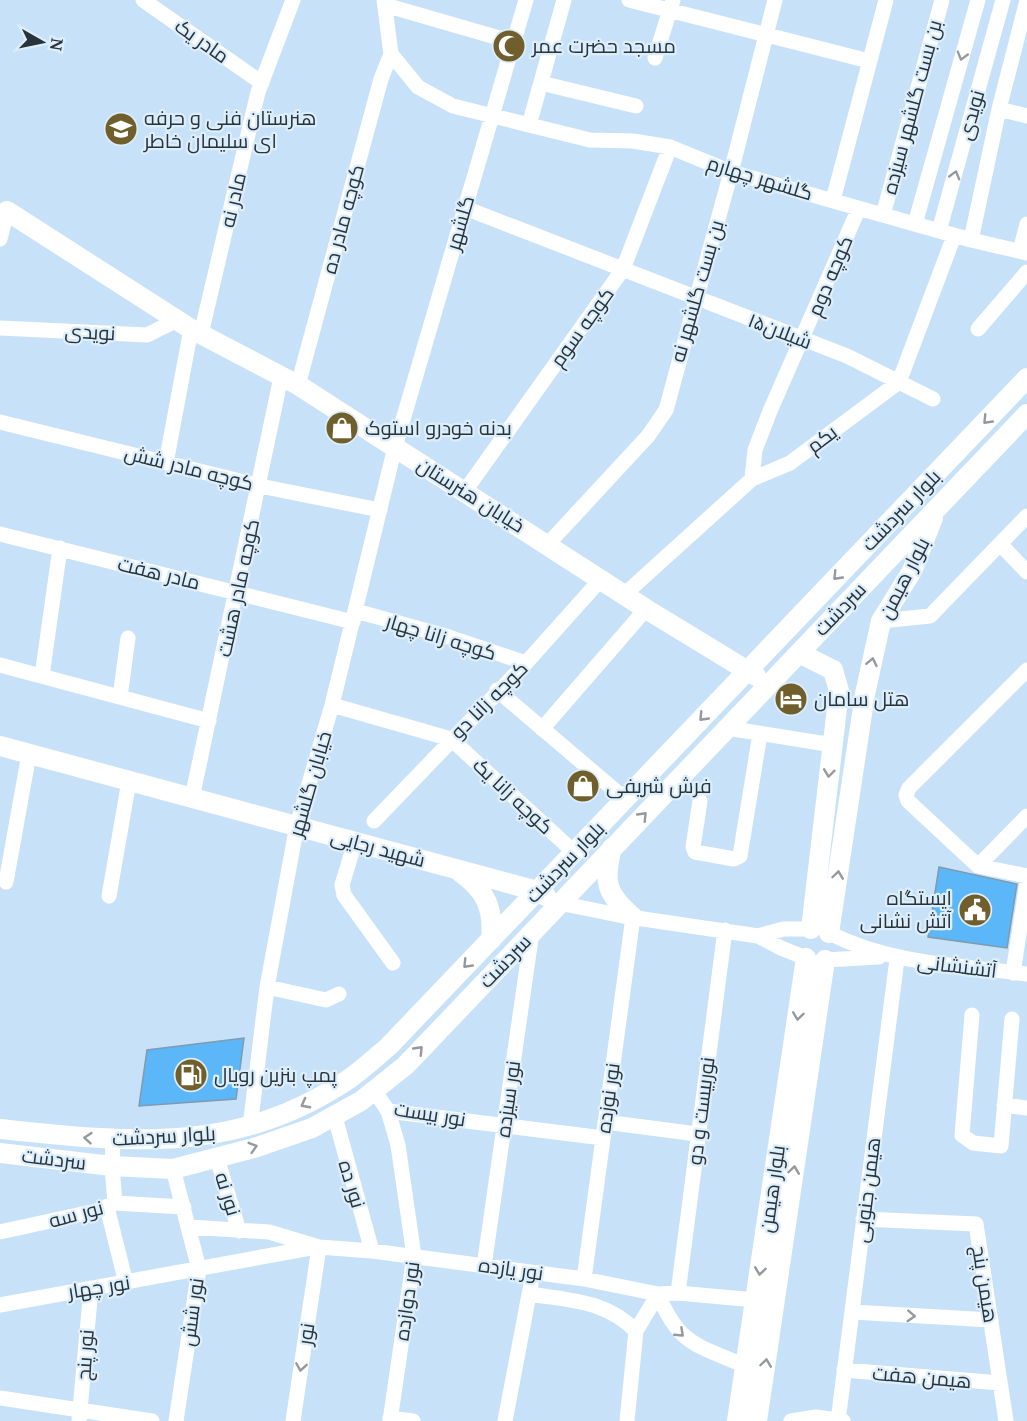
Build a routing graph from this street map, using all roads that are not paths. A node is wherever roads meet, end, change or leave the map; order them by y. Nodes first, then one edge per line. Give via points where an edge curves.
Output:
1 (143, 0) edge
2 (292, 0) edge
3 (526, 0) edge
4 (564, 0) edge
5 (629, 0) edge
6 (775, 0) edge
7 (886, 0) edge
8 (942, 0) edge
9 (978, 0) edge
10 (1003, 0) edge
11 (1027, 0) edge
12 (385, 2) edge
13 (671, 5) edge
14 (765, 36) junction
15 (513, 42) junction
16 (391, 54) junction
17 (655, 58) dead end
18 (869, 61) junction
19 (262, 83) junction
20 (541, 83) junction
21 (636, 106) dead end
22 (999, 109) junction
23 (491, 116) junction
24 (1027, 116) edge
25 (529, 125) junction
26 (670, 147) junction
27 (731, 172) junction
28 (833, 200) junction
29 (859, 207) junction
30 (2, 208) edge
31 (465, 208) junction
32 (883, 215) junction
33 (915, 224) junction
34 (1027, 224) edge
35 (939, 231) junction
36 (954, 236) junction
37 (0, 239) edge
38 (971, 240) junction
39 (1024, 252) edge
40 (623, 269) junction
41 (1027, 272) edge
42 (694, 298) junction
43 (0, 327) edge
44 (190, 328) junction
45 (978, 329) dead end
46 (803, 339) junction
47 (1027, 378) edge
48 (290, 381) junction
49 (899, 382) junction
50 (933, 399) dead end
51 (1027, 414) edge
52 (0, 422) edge
53 (395, 447) junction
54 (166, 463) junction
55 (752, 478) junction
56 (260, 486) junction
57 (465, 491) junction
58 (937, 508) junction
59 (380, 510) junction
60 (1027, 516) edge
61 (0, 534) edge
62 (548, 544) junction
63 (1000, 544) junction
64 (60, 548) junction
65 (1027, 572) edge
66 (602, 578) junction
67 (237, 592) junction
68 (626, 593) junction
69 (646, 609) junction
70 (355, 616) junction
71 (881, 621) junction
72 (128, 638) dead end
73 (799, 653) junction
74 (526, 663) junction
75 (0, 665) edge
76 (748, 670) junction
77 (1027, 670) edge
78 (42, 676) junction
79 (769, 684) junction
80 (497, 690) junction
81 (120, 698) junction
82 (333, 705) junction
83 (208, 722) junction
84 (728, 728) junction
85 (542, 729) junction
86 (760, 734) junction
87 (451, 739) junction
88 (832, 745) junction
89 (0, 746) edge
90 (29, 754) junction
91 (129, 781) junction
92 (192, 798) junction
93 (625, 799) junction
94 (700, 801) dead end
95 (1027, 816) edge
96 (374, 821) dead end
97 (297, 825) junction
98 (355, 842) junction
99 (612, 848) junction
100 (575, 853) junction
101 (978, 866) junction
102 (455, 869) junction
103 (1027, 876) edge
104 (6, 882) dead end
105 (1027, 882) edge
106 (537, 891) junction
107 (109, 896) dead end
108 (559, 903) junction
109 (633, 917) junction
110 (725, 930) junction
111 (820, 931) junction
112 (532, 932) junction
113 (758, 936) junction
114 (490, 940) junction
115 (892, 958) junction
116 (816, 959) junction
117 (393, 963) dead end
118 (1020, 974) edge
119 (267, 987) junction
120 (339, 994) dead end
121 (972, 1015) dead end
122 (1012, 1019) dead end
123 (374, 1090) junction
124 (1004, 1105) junction
125 (1027, 1108) edge
126 (388, 1111) junction
127 (335, 1116) junction
128 (605, 1122) junction
129 (504, 1125) junction
130 (250, 1127) junction
131 (0, 1129) edge
132 (697, 1134) junction
133 (603, 1138) junction
134 (113, 1140) junction
135 (0, 1153) edge
136 (217, 1158) junction
137 (112, 1166) junction
138 (173, 1169) junction
139 (111, 1205) junction
140 (184, 1208) junction
141 (863, 1219) junction
142 (189, 1227) junction
143 (239, 1231) junction
144 (0, 1232) edge
145 (319, 1247) junction
146 (372, 1251) junction
147 (414, 1256) junction
148 (484, 1266) junction
149 (199, 1269) junction
150 (533, 1272) junction
151 (584, 1279) junction
152 (126, 1283) junction
153 (91, 1288) junction
154 (678, 1293) junction
155 (530, 1294) junction
156 (658, 1294) junction
157 (755, 1300) junction
158 (0, 1305) edge
159 (852, 1312) junction
160 (991, 1320) junction
161 (636, 1331) junction
162 (745, 1366) junction
163 (844, 1370) junction
164 (1000, 1383) junction
165 (0, 1398) edge
166 (80, 1415) edge
167 (390, 1419) edge
168 (152, 1421) edge
169 (176, 1421) edge
170 (293, 1421) edge
171 (413, 1421) edge
172 (506, 1421) edge
173 (627, 1421) edge
174 (737, 1421) edge
175 (757, 1421) edge
176 (791, 1421) edge
177 (838, 1421) edge
178 (843, 1421) edge
179 (1006, 1421) edge

1 - 19 street, مادر یک
2 - 19 street, مادر نه
3 - 15 street, گلشهر
4 - 20 street
5 - 13 street
6 - 14 street, بن بست گلشهر نه
7 - 18 street
8 - 32 street, بن بست گلشهر سیزده
9 -> 33 street, نویدی
35 -> 10 street, نویدی
11 - 22 street
12 - 15 street
12 - 16 street
13 - 14 street
13 - 17 street
14 - 18 street
14 - 27 street, بن بست گلشهر نه
15 - 23 street, گلشهر
16 - 23 street, گلشهر چهارم via 418,87 453,106
16 - 48 street, کوچه مادر ده
18 - 28 street
19 - 44 street, مادر نه
20 - 21 street
20 - 25 street
22 - 24 street
22 - 38 street
23 - 25 street, گلشهر چهارم
23 - 31 street, گلشهر
25 - 26 street, گلشهر چهارم via 590,140
26 - 27 street, گلشهر چهارم
26 - 40 street, کوچه سوم
27 - 28 street, گلشهر چهارم
27 - 42 street, بن بست گلشهر نه
28 - 29 street, گلشهر چهارم
29 - 32 street, گلشهر چهارم
29 - 46 street, کوچه دوم
30 - 37 street
30 - 44 main road, خیابان هنرستان
31 - 40 street, شیلان۱۵
31 - 53 street, گلشهر
32 - 33 street, گلشهر چهارم
33 - 35 street, گلشهر چهارم
34 - 39 street
35 - 36 street, گلشهر چهارم
36 - 38 street, گلشهر چهارم
36 - 49 street
38 - 39 street, گلشهر چهارم
40 - 42 street, شیلان۱۵
40 - 57 street, کوچه سوم
41 - 45 street
42 - 46 street, شیلان۱۵
42 - 62 street, بن بست گلشهر نه via 666,410 658,424
43 - 44 street, نویدی via 147,335
44 - 48 main road, خیابان هنرستان
44 - 54 street, مادر نه
46 - 49 street, شیلان۱۵
46 - 55 street, کوچه دوم via 755,450
47 -> 76 main road, بلوار سردشت
48 - 53 main road, خیابان هنرستان
48 - 56 street, کوچه مادر هشت
49 - 50 street, شیلان۱۵
49 - 55 street, یکم via 790,463
51 - 58 main road, سردشت
52 - 54 street, کوچه مادر شش
53 - 57 main road, خیابان هنرستان
53 - 59 street, خیابان گلشهر
54 - 56 street, کوچه مادر شش
55 - 68 street, یکم
56 - 59 street, کوچه مادر شش
56 - 67 street, کوچه مادر هشت
57 - 62 main road, خیابان هنرستان
58 - 71 main road, بلوار هیمن via 912,571
58 - 73 main road, سردشت
59 - 70 street, خیابان گلشهر
60 - 63 street
61 - 64 street, مادر هفت
62 - 66 main road, خیابان هنرستان
63 - 65 street
63 - 71 street via 930,616
64 - 67 street, مادر هفت
64 - 78 street
66 - 68 main road, خیابان هنرستان
66 - 74 street, کوچه زانا دو
67 - 70 street, مادر هفت
67 - 83 street, کوچه مادر هشت
68 - 69 main road, خیابان هنرستان
69 - 76 main road, خیابان هنرستان
69 - 85 street
70 - 74 street, کوچه زانا چهار via 449,637
70 - 82 street, خیابان گلشهر
111 -> 71 main road, بلوار هیمن
72 - 81 street
73 - 79 main road, سردشت
73 - 88 main road via 833,670 837,678
74 - 80 street, کوچه زانا دو
75 - 78 street
76 - 79 main road, خیابان هنرستان
76 -> 93 main road, بلوار سردشت
77 - 101 street via 906,795 942,836
78 - 81 street
79 - 84 main road, سردشت
80 - 85 street
80 - 87 street, کوچه زانا دو
81 - 83 street
82 - 87 street
82 - 97 street, خیابان گلشهر
83 - 92 street, کوچه مادر هشت
84 - 86 street
99 -> 84 main road, سردشت
85 - 93 street
86 - 88 street
86 - 94 street via 740,856 734,859 695,852
87 - 96 street, کوچه زانا دو
87 - 100 street, کوچه زانا یک
88 -> 111 main road
89 - 90 main road, شهید رجایی
90 - 91 main road, شهید رجایی
90 - 104 street
91 - 92 main road, شهید رجایی
91 - 107 street
92 - 97 main road, شهید رجایی
93 - 100 main road, بلوار سردشت
95 - 101 street
97 - 98 main road, شهید رجایی
97 - 119 street, خیابان گلشهر
98 - 102 main road, شهید رجایی
98 - 117 street via 342,885 344,895
99 - 108 main road, سردشت
99 - 109 main road via 607,886 619,905
100 - 106 main road, بلوار سردشت
101 - 103 street
102 - 106 main road, شهید رجایی
102 - 114 main road via 487,897 492,924
105 - 118 street
106 - 108 main road, شهید رجایی
106 - 114 main road, بلوار سردشت
108 - 109 street, شهید رجایی
108 - 112 main road, سردشت
109 - 110 street, شهید رجایی
109 - 128 street, نور نوزده
110 - 113 street, شهید رجایی
110 - 132 street, نوربیست و دو
111 - 113 street, شهید رجایی via 783,929
111 - 115 street, آتشنشانی
111 - 116 main road via 805,943
123 -> 112 main road, سردشت via 406,1065
112 - 129 street, نور سیزده
113 - 116 street, شهید رجایی
114 -> 130 main road, بلوار سردشت via 389,1046 347,1081 301,1108
115 - 116 street, آتشنشانی
115 - 118 street, آتشنشانی
115 - 141 street, هیمن جنوبی
116 -> 157 main road, بلوار هیمن
175 -> 116 main road, بلوار هیمن
119 - 120 street via 326,1000
119 - 130 street, خیابان گلشهر
121 - 124 street via 962,1135 973,1143 1001,1146
122 - 124 street
123 - 126 street, نور بیست
123 - 127 main road, سردشت
124 - 125 street
126 - 129 street, نور بیست
126 - 147 street, نور دوازده via 398,1145
136 -> 127 main road, سردشت via 312,1128
127 - 146 street, نور ده
128 - 132 street
128 - 133 street, نور نوزده
129 - 133 street, نور بیست
129 - 148 street, نور سیزده
130 - 134 main road, بلوار سردشت via 198,1138
134 -> 131 main road, بلوار سردشت
132 - 154 street, نوربیست و دو
133 - 151 street, نور نوزده
134 - 137 street, نور سه
135 - 137 main road, سردشت
136 - 138 main road, سردشت
136 - 143 street, نور نه
137 - 138 main road, سردشت
137 - 139 street, نور سه
138 - 140 street, نور شش
139 - 140 street
139 - 144 street, نور سه
139 - 152 street
140 - 142 street, نور شش
141 - 159 street, هیمن جنوبی
141 - 160 street, هیمن پنج via 976,1224
142 - 143 street
142 - 149 street, نور شش
143 - 145 street via 269,1232
145 - 146 street, نور یازده
145 - 149 street, نور چهار
145 -> 170 street, نور
146 - 147 street, نور یازده
147 - 148 street, نور یازده
147 - 167 street, نور دوازده
148 - 150 street, نور یازده
149 - 152 street, نور چهار
149 - 169 street, نور شش
150 - 151 street, نور یازده
150 - 155 street
151 - 156 street, نور یازده
152 - 153 street, نور چهار
153 - 158 street, نور چهار
153 - 166 street, نور پنج
154 - 156 street, نور یازده
154 - 157 street, نور یازده
155 - 161 street via 595,1305 620,1315
155 - 172 street
156 - 161 street
156 -> 162 street via 674,1328 692,1343
157 - 162 main road, بلوار هیمن
159 -> 160 street
159 - 163 street, هیمن جنوبی
160 - 164 street, هیمن پنج
161 - 173 street
162 - 174 main road, بلوار هیمن
163 - 164 street, هیمن هفت
163 - 177 street, هیمن جنوبی
164 - 179 street, هیمن پنج
165 - 166 street
166 - 168 street
167 - 171 street
176 - 177 street via 816,1417
177 - 178 street

